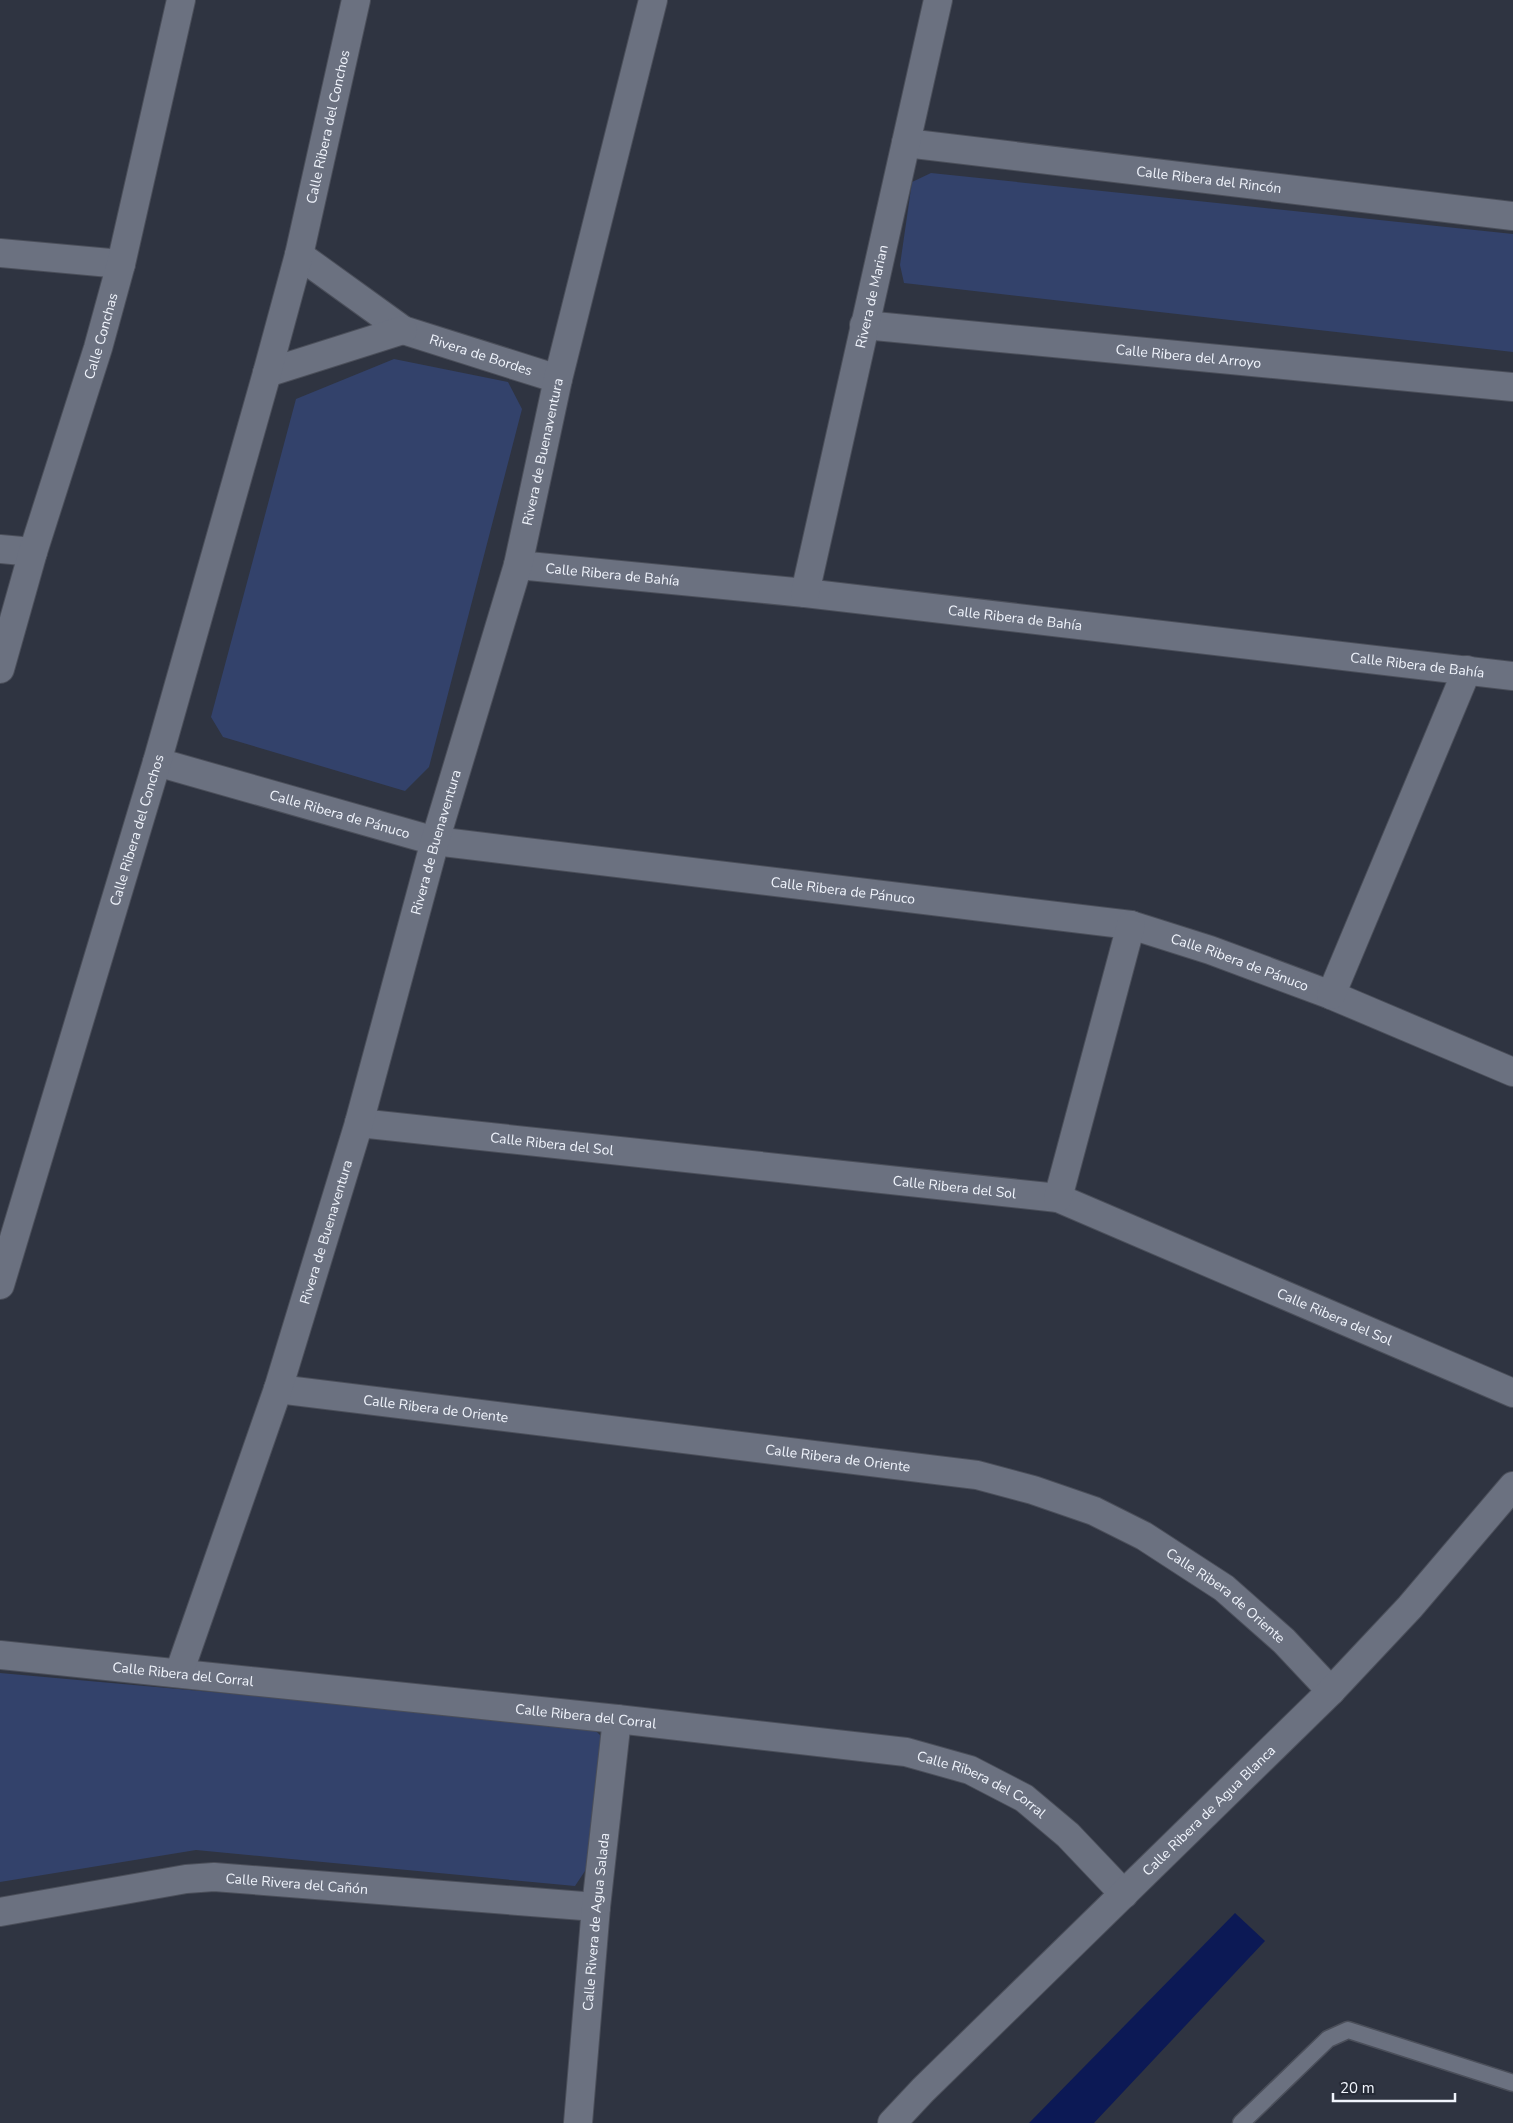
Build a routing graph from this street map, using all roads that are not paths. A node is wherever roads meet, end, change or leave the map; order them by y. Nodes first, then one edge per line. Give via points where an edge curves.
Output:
1 (180, 0) edge
2 (356, 0) edge
3 (653, 0) edge
4 (938, 0) edge
5 (906, 143) junction
6 (1513, 216) edge
7 (0, 253) edge
8 (299, 255) junction
9 (121, 264) junction
10 (864, 326) junction
11 (403, 330) junction
12 (267, 373) junction
13 (558, 379) junction
14 (1513, 386) edge
15 (0, 549) edge
16 (33, 552) junction
17 (518, 565) junction
18 (805, 593) junction
19 (0, 668) edge
20 (1467, 670) junction
21 (1513, 676) edge
22 (157, 762) junction
23 (435, 841) junction
24 (1131, 925) junction
25 (1331, 995) junction
26 (1513, 1072) edge
27 (359, 1123) junction
28 (1058, 1198) junction
29 (0, 1285) edge
30 (278, 1389) junction
31 (1513, 1393) edge
32 (1513, 1486) edge
33 (0, 1655) edge
34 (179, 1673) junction
35 (1331, 1691) junction
36 (617, 1719) junction
37 (1124, 1894) junction
38 (596, 1907) junction
39 (0, 1912) edge
40 (1513, 2082) edge
41 (578, 2123) edge
42 (892, 2123) edge
43 (1241, 2123) edge

1 - 9 street, Calle Conchas
2 - 8 street, Calle Ribera del Conchos
3 - 13 street, Rivera de Buenaventura
4 - 5 street, Rivera de Marian
5 - 6 street, Calle Ribera del Rincón
5 - 10 street, Rivera de Marian
7 - 9 street
8 - 11 street, Rivera de Bordes
8 - 12 street, Calle Ribera del Conchos
9 - 16 street, Calle Conchas via 98,348
10 - 14 street, Calle Ribera del Arroyo
10 - 18 street, Rivera de Marian
11 - 12 street
11 - 13 street, Rivera de Bordes
12 - 22 street, Calle Ribera del Conchos
13 - 17 street, Rivera de Buenaventura
15 - 16 street
16 - 19 street, Calle Conchas
17 - 18 street, Calle Ribera de Bahía
17 - 23 street, Rivera de Buenaventura
18 - 20 street, Calle Ribera de Bahía
20 - 21 street, Calle Ribera de Bahía
20 - 25 street
22 - 23 street, Calle Ribera de Pánuco
22 - 29 street, Calle Ribera del Conchos
23 - 24 street, Calle Ribera de Pánuco
23 - 27 street, Rivera de Buenaventura
24 - 25 street, Calle Ribera de Pánuco via 1210,950
24 - 28 street
25 - 26 street, Calle Ribera de Pánuco
27 - 28 street, Calle Ribera del Sol
27 - 30 street, Rivera de Buenaventura
28 - 31 street, Calle Ribera del Sol
30 - 34 street, Rivera de Buenaventura
30 - 35 street, Calle Ribera de Oriente via 977,1475 1033,1490 1094,1511 1144,1536 1224,1588 1284,1641
32 - 35 street, Calle Ribera de Agua Blanca via 1410,1607
33 - 34 street, Calle Ribera del Corral
34 - 36 street, Calle Ribera del Corral
35 - 37 street, Calle Ribera de Agua Blanca
36 - 37 street, Calle Ribera del Corral via 906,1752 970,1770 1024,1798 1068,1835
36 - 38 street, Calle Rivera de Agua Salada
37 - 42 street, Calle Ribera de Agua Blanca
38 - 39 street, Calle Rivera del Cañón via 214,1877 186,1879
38 - 41 street, Calle Rivera de Agua Salada
40 - 43 lane via 1348,2030 1328,2039

